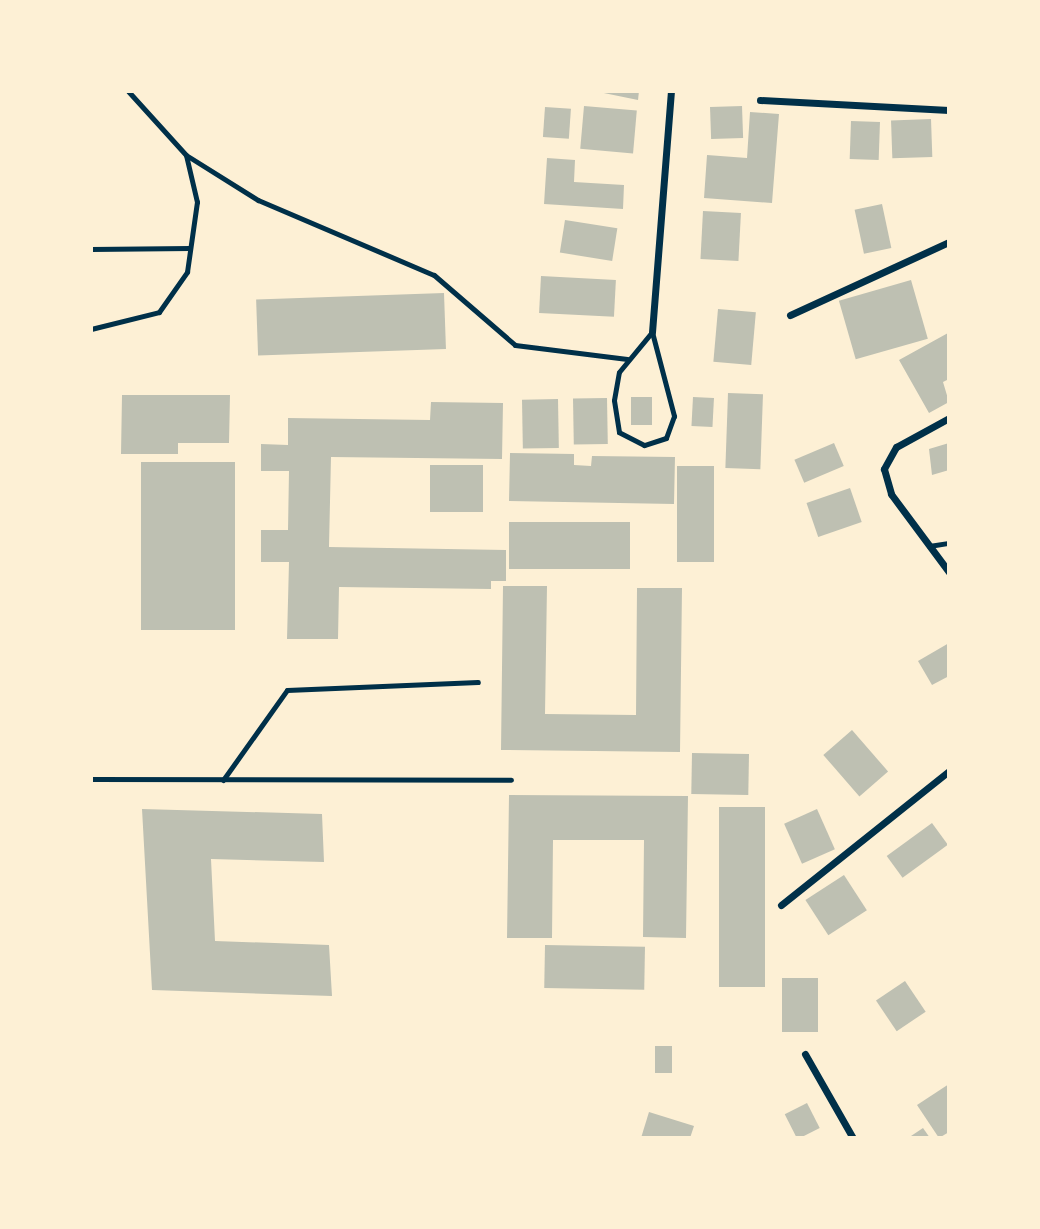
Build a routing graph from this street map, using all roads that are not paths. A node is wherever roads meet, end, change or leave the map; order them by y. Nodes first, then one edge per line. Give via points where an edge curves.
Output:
1 (128, 91) edge
2 (671, 91) edge
3 (760, 100) dead end
4 (949, 110) edge
5 (186, 155) junction
6 (949, 242) edge
7 (190, 248) junction
8 (91, 249) edge
9 (790, 315) dead end
10 (91, 329) edge
11 (652, 332) junction
12 (627, 359) junction
13 (949, 418) edge
14 (949, 543) edge
15 (929, 546) junction
16 (949, 572) edge
17 (478, 682) dead end
18 (949, 771) edge
19 (91, 779) edge
20 (223, 780) junction
21 (511, 780) dead end
22 (781, 905) dead end
23 (805, 1054) dead end
24 (853, 1138) edge

1 - 5 lane
2 - 11 street
3 - 4 street
5 - 7 lane via 197,202
5 - 12 lane via 258,200 434,275 515,345
6 - 9 street
7 - 8 lane
7 - 10 lane via 187,272 159,312
11 - 12 lane
11 - 12 lane via 674,416 666,438 656,443 624,439 616,424 616,384
13 - 15 street via 896,447 884,468 891,494
14 - 15 lane
15 - 16 street
17 - 20 lane via 287,690
18 - 22 street
19 - 20 lane
20 - 21 lane
23 - 24 street

